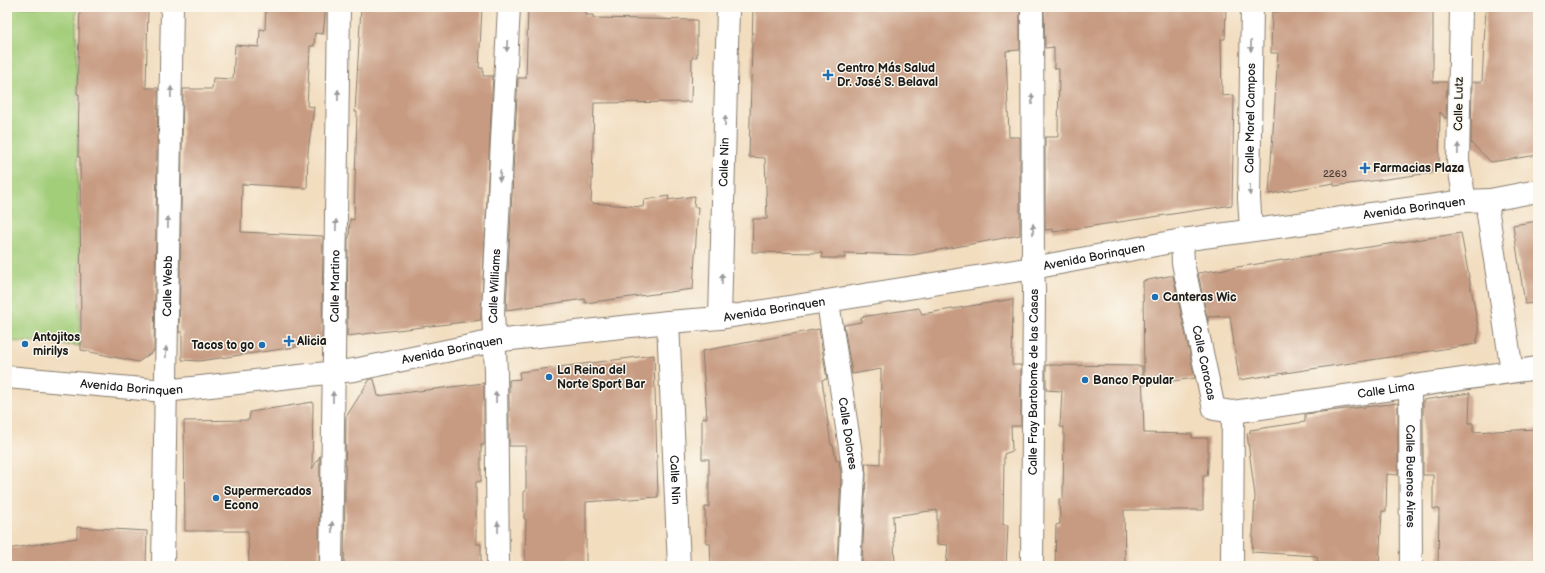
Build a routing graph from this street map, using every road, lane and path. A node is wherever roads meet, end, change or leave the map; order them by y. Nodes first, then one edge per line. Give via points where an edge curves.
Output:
1 (172, 7) edge
2 (340, 7) edge
3 (509, 7) edge
4 (728, 7) edge
5 (1032, 7) edge
6 (1252, 7) edge
7 (1461, 7) edge
8 (1538, 191) edge
9 (1490, 200) junction
10 (1465, 201) junction
11 (1251, 229) junction
12 (1182, 240) junction
13 (1032, 268) junction
14 (828, 302) junction
15 (720, 318) junction
16 (668, 322) junction
17 (494, 341) junction
18 (1538, 368) edge
19 (1512, 371) junction
20 (334, 372) junction
21 (7, 377) edge
22 (1410, 385) junction
23 (165, 391) junction
24 (1233, 412) junction
25 (163, 566) edge
26 (331, 566) edge
27 (498, 566) edge
28 (679, 566) edge
29 (849, 566) edge
30 (1032, 566) edge
31 (1232, 566) edge
32 (1411, 566) edge

23 -> 1 street, Calle Webb
20 -> 2 street, Calle Martino
3 -> 17 street, Calle Williams via 492,312
15 -> 4 street, Calle Nin
13 -> 5 street, Calle Fray Bartolomé de las Casas
6 -> 11 street, Calle Morel Campos
10 -> 7 street, Calle Lutz via 1458,161
8 - 9 street, Avenida Borinquen
9 - 10 street, Avenida Borinquen
9 - 19 street via 1488,214
10 - 11 street, Avenida Borinquen
11 - 12 street, Avenida Borinquen
12 - 13 street, Avenida Borinquen
12 - 24 street, Calle Caracas via 1182,263 1214,409
13 - 14 street, Avenida Borinquen
13 - 30 street, Calle Fray Bartolomé de las Casas
14 - 15 street, Avenida Borinquen
14 - 29 street, Calle Dolores via 854,474
15 - 16 street, Avenida Borinquen
16 - 17 street, Avenida Borinquen
16 - 28 street, Calle Nin
17 - 20 street, Avenida Borinquen
27 -> 17 street, Calle Williams
18 - 19 street, Calle Lima
19 - 22 street, Calle Lima
20 - 23 street, Avenida Borinquen
26 -> 20 street, Calle Martino
21 - 23 street, Avenida Borinquen
22 - 24 street, Calle Lima
22 - 32 street, Calle Buenos Aires
23 - 25 street, Calle Webb
24 - 31 street

